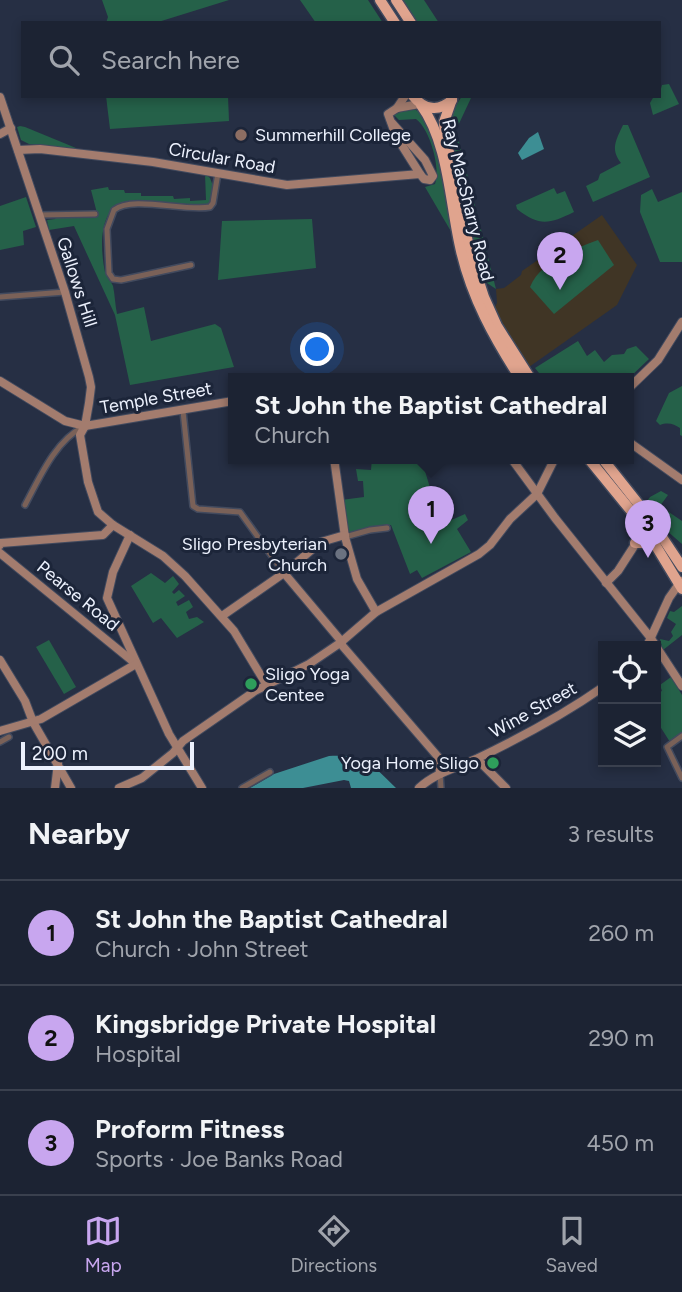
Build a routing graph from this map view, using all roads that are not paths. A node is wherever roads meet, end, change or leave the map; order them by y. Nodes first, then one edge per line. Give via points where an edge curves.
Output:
1 (380, 0) edge
2 (396, 0) edge
3 (394, 21) edge
4 (410, 21) edge
5 (0, 97) edge
6 (404, 98) edge
7 (453, 98) edge
8 (418, 102) edge
9 (397, 108) junction
10 (393, 123) junction
11 (11, 128) junction
12 (0, 134) edge
13 (18, 150) junction
14 (218, 173) junction
15 (420, 174) junction
16 (95, 214) dead end
17 (39, 215) junction
18 (191, 265) dead end
19 (65, 292) junction
20 (0, 297) edge
21 (682, 322) edge
22 (517, 373) edge
23 (527, 373) edge
24 (634, 383) edge
25 (2, 386) edge
26 (228, 402) edge
27 (89, 403) junction
28 (183, 411) junction
29 (98, 424) junction
30 (85, 426) junction
31 (634, 446) edge
32 (335, 464) edge
33 (515, 464) edge
34 (552, 464) edge
35 (593, 464) edge
36 (606, 464) edge
37 (682, 480) edge
38 (537, 494) junction
39 (24, 505) dead end
40 (648, 525) junction
41 (113, 526) junction
42 (387, 528) dead end
43 (130, 535) junction
44 (345, 536) junction
45 (635, 543) junction
46 (655, 543) junction
47 (0, 545) edge
48 (0, 553) edge
49 (678, 557) edge
50 (682, 567) edge
51 (284, 573) junction
52 (606, 583) junction
53 (681, 584) edge
54 (376, 612) junction
55 (222, 616) junction
56 (125, 636) junction
57 (648, 641) edge
58 (650, 641) edge
59 (341, 642) junction
60 (111, 643) junction
61 (661, 658) edge
62 (0, 660) edge
63 (136, 664) junction
64 (266, 684) junction
65 (682, 687) edge
66 (598, 690) edge
67 (33, 722) junction
68 (0, 731) edge
69 (682, 736) edge
70 (9, 737) dead end
71 (0, 742) edge
72 (177, 748) junction
73 (477, 759) junction
74 (58, 763) junction
75 (270, 772) dead end
76 (440, 774) junction
77 (682, 778) edge
78 (55, 788) edge
79 (71, 788) edge
80 (119, 788) edge
81 (202, 788) edge
82 (242, 788) edge
83 (419, 788) edge
84 (441, 788) edge
85 (506, 788) edge

1 - 3 highway
2 - 4 highway
5 - 11 street, Gallows Hill
6 - 9 street
7 - 8 highway via 435,108
7 - 23 highway, Ray MacSharry Road via 443,122 470,254 497,326
8 - 9 street
8 - 22 highway, Ray MacSharry Road via 435,132 461,252 479,307
9 - 10 street via 388,114
10 - 15 street
10 - 15 street via 429,164 433,176 426,180
11 - 12 street
11 - 13 street, Gallows Hill
13 - 14 street, Circular Road via 40,149
13 - 17 street, Gallows Hill
14 - 15 street, Circular Road via 287,185
14 - 18 street via 209,207 125,204 114,209 107,229 113,279
16 - 17 street
17 - 19 street, Gallows Hill
19 - 20 street
19 - 27 street, Gallows Hill via 89,377
21 - 24 street via 658,360
25 - 30 street via 65,421
26 - 28 street, Temple Street
27 - 29 street
27 - 30 street, Gallows Hill
28 - 29 street, Temple Street
28 - 51 street via 193,506 240,512
29 - 30 street, Temple Street
30 - 39 street via 61,447
30 - 41 street, Gallows Hill via 80,435 93,500
31 - 37 street
32 - 44 street
33 - 38 street
34 - 38 street
35 - 40 highway
36 - 40 highway
38 - 52 street
38 - 54 street via 479,554
40 - 45 street
40 - 46 highway
40 - 49 highway
41 - 43 street
41 - 47 street via 103,535
42 - 44 street
43 - 55 street via 163,556
43 - 56 street via 107,594
44 - 51 street via 321,542
44 - 54 street via 357,579
45 - 46 highway
45 - 52 street
46 - 53 highway
48 - 60 street, Pearse Road
49 - 50 highway
51 - 55 street
51 - 59 street
52 - 57 street
53 - 58 street
54 - 59 street
55 - 64 street
56 - 60 street
56 - 63 street
59 - 64 street via 309,664
59 - 76 street via 439,758
60 - 63 street, Pearse Road
61 - 65 street
62 - 67 street
63 - 67 street
63 - 72 street
64 - 72 street
66 - 73 street, Wine Street
67 - 68 street
67 - 74 street
69 - 77 street via 667,747
70 - 71 street
72 - 80 street via 142,778
72 - 81 street
73 - 76 street, Wine Street
73 - 85 street
74 - 78 street
74 - 79 street
75 - 82 street
76 - 83 street, Wine Street
76 - 84 street

